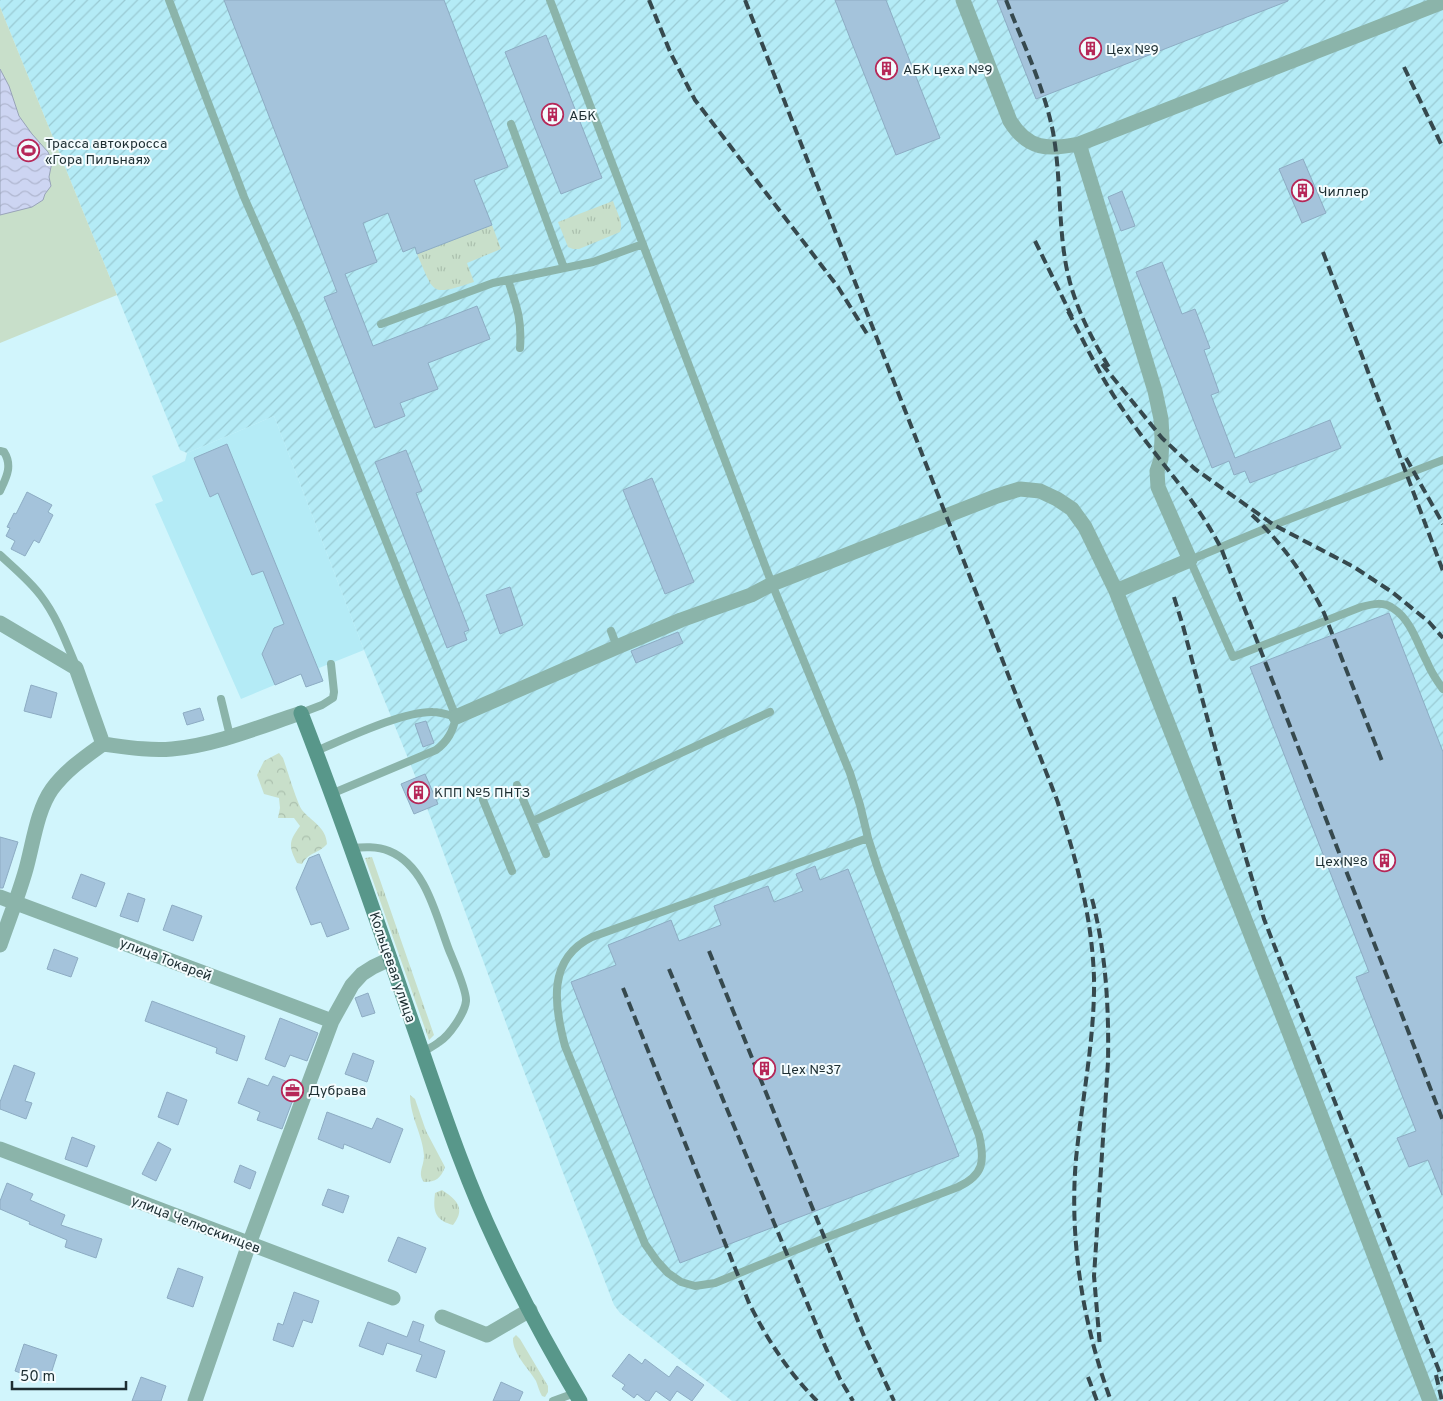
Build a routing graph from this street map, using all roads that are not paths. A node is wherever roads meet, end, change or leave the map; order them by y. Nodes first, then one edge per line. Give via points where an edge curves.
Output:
1 (169, 0) edge
2 (550, 0) edge
3 (963, 0) edge
4 (1443, 2) edge
5 (511, 124) dead end
6 (1079, 144) junction
7 (642, 244) junction
8 (564, 268) junction
9 (508, 280) junction
10 (381, 324) dead end
11 (520, 348) dead end
12 (0, 451) edge
13 (1443, 460) edge
14 (0, 491) edge
15 (0, 555) edge
16 (1190, 560) junction
17 (772, 584) junction
18 (1116, 591) junction
19 (0, 623) edge
20 (611, 631) dead end
21 (616, 647) junction
22 (330, 664) dead end
23 (76, 668) junction
24 (1443, 689) edge
25 (220, 699) dead end
26 (770, 712) dead end
27 (301, 713) junction
28 (456, 717) junction
29 (230, 736) junction
30 (104, 744) junction
31 (316, 751) junction
32 (518, 785) dead end
33 (332, 794) junction
34 (483, 800) dead end
35 (532, 821) junction
36 (868, 838) junction
37 (351, 848) junction
38 (546, 854) dead end
39 (512, 871) dead end
40 (0, 897) edge
41 (15, 902) junction
42 (0, 944) edge
43 (390, 959) junction
44 (332, 1021) junction
45 (423, 1052) junction
46 (0, 1149) edge
47 (249, 1244) junction
48 (393, 1298) dead end
49 (530, 1310) junction
50 (442, 1317) dead end
51 (578, 1397) edge
52 (195, 1401) edge
53 (553, 1401) edge
54 (1430, 1401) edge

1 - 28 lane via 244,197 300,325
2 - 7 lane
3 - 6 street via 1016,131 1031,144 1043,147
4 - 6 street
5 - 8 lane
6 - 16 street via 1155,391 1162,438 1158,487
7 - 8 lane via 593,262
7 - 17 lane
8 - 9 lane
9 - 10 lane via 473,289
9 - 11 lane via 520,320
12 - 14 lane via 8,459 7,476
13 - 16 lane
15 - 23 lane via 42,597 58,623
16 - 18 street
16 - 24 lane via 1233,657 1361,607 1383,604 1402,616
17 - 18 street via 1020,489 1040,491 1072,509 1088,533
17 - 21 street
17 - 36 lane via 850,773
18 - 54 street
19 - 23 street
20 - 21 lane
21 - 28 street
22 - 27 lane via 333,698
23 - 30 street
25 - 29 lane
26 - 35 lane
27 - 29 street
27 - 31 street, Кольцевая улица
28 - 31 lane via 425,712
28 - 33 lane via 452,732 436,750
29 - 30 street via 170,749
30 - 41 street via 72,768 51,791 36,828
31 - 33 street, Кольцевая улица
32 - 35 lane
33 - 37 street, Кольцевая улица
34 - 39 lane
35 - 38 lane
36 - 36 lane via 978,1135 982,1149 979,1172 971,1181 958,1187 715,1283 695,1286 681,1282 656,1261 645,1244 566,1046 556,999 561,969 570,954 592,937
37 - 43 street, Кольцевая улица
37 - 45 lane via 388,850 414,870 424,886 458,974 466,1000 458,1021 441,1042
40 - 41 street, улица Токарей
41 - 42 street
41 - 44 street, улица Токарей
43 - 44 street via 362,974 352,985
43 - 45 street, Кольцевая улица
44 - 47 street
45 - 49 street, Кольцевая улица via 494,1240
46 - 47 street, улица Челюскинцев
47 - 48 street, улица Челюскинцев
47 - 52 street
49 - 50 street via 487,1335
49 - 51 street, Кольцевая улица
51 - 53 lane

